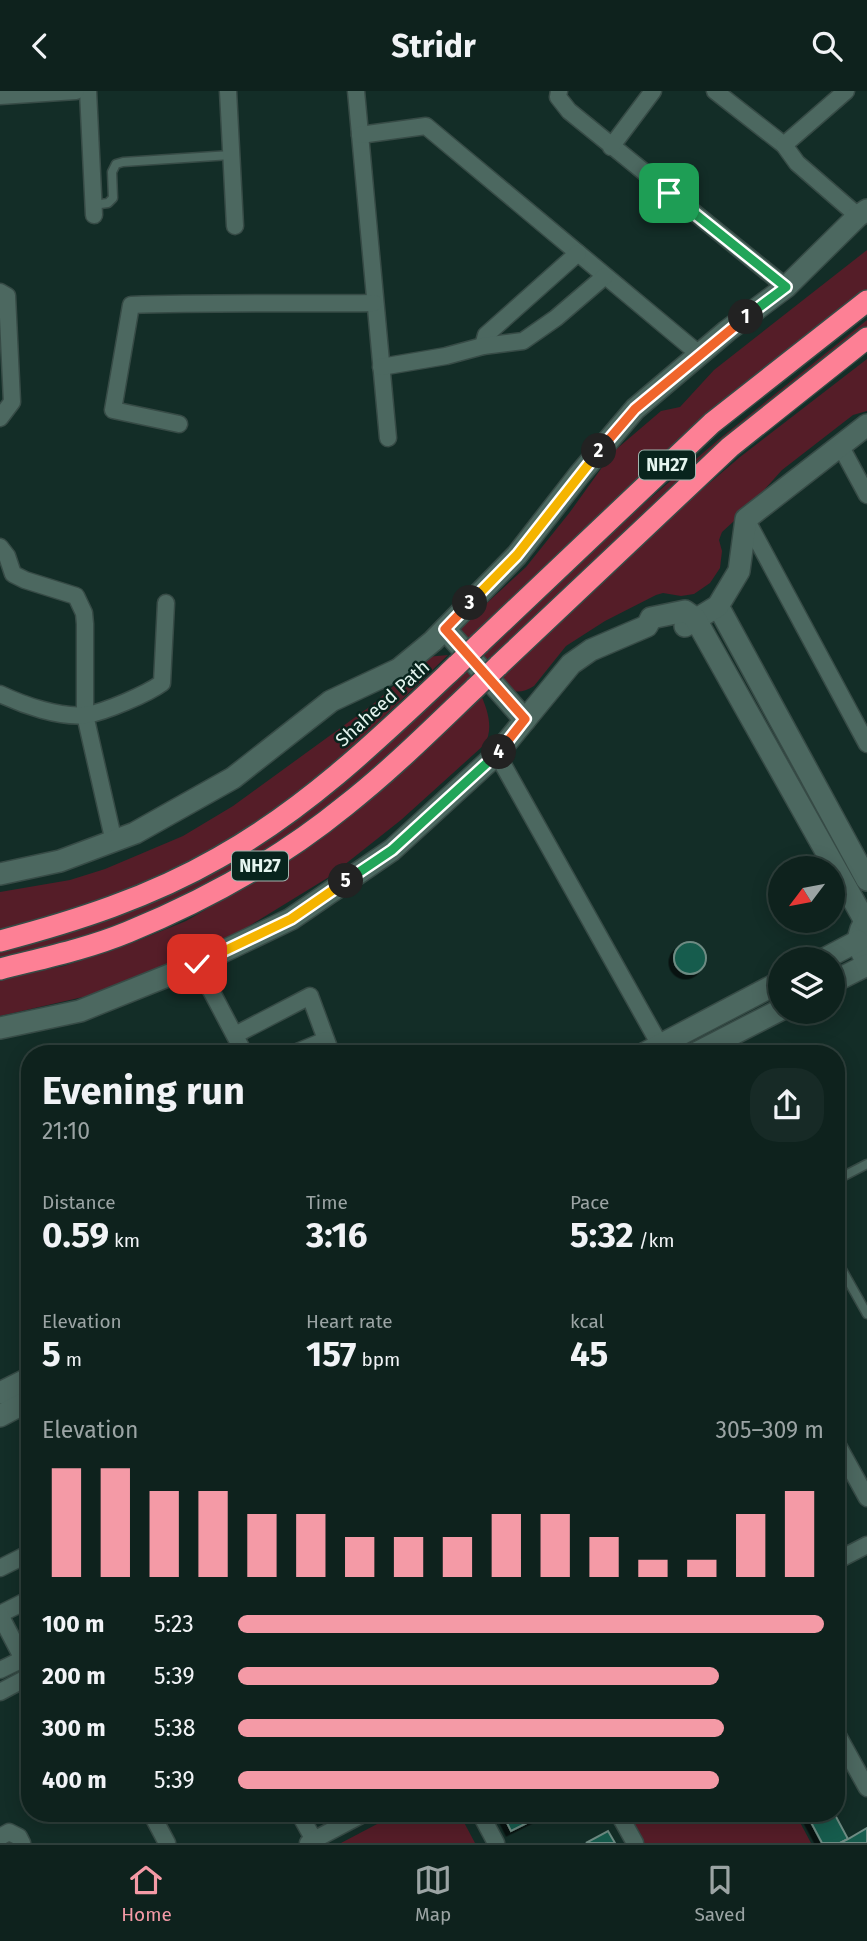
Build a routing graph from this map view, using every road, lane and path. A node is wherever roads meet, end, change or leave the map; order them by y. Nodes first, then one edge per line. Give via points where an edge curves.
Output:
1 (76, 91) edge
2 (88, 91) edge
3 (228, 91) edge
4 (356, 91) edge
5 (559, 91) edge
6 (653, 91) edge
7 (715, 91) edge
8 (846, 91) edge
9 (0, 96) edge
10 (360, 135) junction
11 (784, 145) junction
12 (611, 146) junction
13 (231, 155) junction
14 (93, 210) joint
15 (862, 213) edge
16 (235, 226) dead end
17 (578, 253) junction
18 (605, 276) junction
19 (786, 287) junction
20 (0, 292) edge
21 (867, 301) edge
22 (374, 303) junction
23 (867, 338) edge
24 (483, 347) junction
25 (699, 355) junction
26 (381, 367) junction
27 (0, 418) edge
28 (179, 424) dead end
29 (867, 425) edge
30 (388, 438) dead end
31 (840, 446) junction
32 (867, 495) edge
33 (746, 519) junction
34 (0, 547) edge
35 (166, 603) dead end
36 (718, 606) junction
37 (695, 618) junction
38 (445, 629) junction
39 (0, 694) edge
40 (85, 715) junction
41 (525, 719) junction
42 (867, 744) edge
43 (497, 754) junction
44 (114, 842) junction
45 (0, 874) edge
46 (867, 880) edge
47 (863, 927) edge
48 (0, 941) edge
49 (839, 947) edge
50 (197, 964) junction
51 (864, 967) edge
52 (0, 969) edge
53 (845, 976) edge
54 (768, 988) edge
55 (768, 1016) edge
56 (0, 1028) edge
57 (235, 1035) junction
58 (240, 1045) edge
59 (328, 1045) edge
60 (650, 1045) edge
61 (660, 1045) edge
62 (712, 1045) edge
63 (867, 1164) edge
64 (845, 1175) edge
65 (845, 1275) edge
66 (867, 1314) edge
67 (21, 1382) edge
68 (0, 1393) edge
69 (21, 1405) edge
70 (0, 1416) edge
71 (845, 1458) edge
72 (867, 1498) edge
73 (867, 1545) edge
74 (845, 1556) edge
75 (21, 1558) edge
76 (0, 1568) edge
77 (21, 1603) edge
78 (0, 1614) edge
79 (21, 1655) edge
80 (21, 1660) edge
81 (0, 1670) edge
82 (21, 1681) edge
83 (0, 1692) edge
84 (845, 1747) edge
85 (865, 1779) edge
86 (156, 1822) edge
87 (303, 1822) edge
88 (347, 1822) edge
89 (485, 1822) edge
90 (623, 1822) edge
91 (0, 1837) edge
92 (311, 1841) edge
93 (22, 1843) edge
94 (167, 1843) edge
95 (496, 1843) edge
96 (635, 1843) edge

1 - 9 street
2 - 14 street
3 - 13 street
4 - 10 street
5 - 12 street via 561,104
6 - 12 street
7 - 11 street
8 - 11 street
10 - 17 street via 426,126
10 - 22 street
11 - 15 street via 797,163
12 - 19 street
13 - 14 lane via 116,164 113,198
13 - 16 street
15 - 19 street
17 - 18 street
17 - 24 street via 486,335
18 - 24 street via 523,341
18 - 25 street
19 - 25 street
20 - 27 street via 8,296 12,402
21 - 48 highway, Shaheed Path / NH27, bridge via 712,423 328,782 219,858 174,881 57,926
22 - 26 street
22 - 28 street via 131,305 113,410
23 - 52 highway, NH27, bridge via 730,447 346,806 234,882 127,932
24 - 26 street
25 - 38 street via 635,409 517,555
26 - 30 street
29 - 31 street
31 - 32 street
31 - 33 street
33 - 36 street via 739,571
33 - 42 street
34 - 40 street via 13,574 76,596 85,624
35 - 40 street via 162,683 148,693
36 - 37 street
36 - 46 street
37 - 41 street via 686,625 655,631 647,626 591,650 571,664
37 - 47 street
38 - 41 street
38 - 44 street via 399,669 331,701 233,778
39 - 40 street via 23,705
40 - 44 street
41 - 43 street
43 - 50 street via 392,850 291,919
43 - 60 street
44 - 45 street via 60,861
47 - 49 street
47 - 51 street via 859,948
50 - 56 street via 80,1011
50 - 57 street
51 - 53 street
54 - 61 street
55 - 62 street
57 - 58 street
57 - 59 street via 310,996
63 - 64 lane
65 - 66 lane
67 - 68 street
69 - 70 street
71 - 72 street
73 - 74 street
75 - 76 street
77 - 78 street
78 - 79 street
80 - 81 street
82 - 83 street
84 - 85 street
86 - 94 street
87 - 92 street
88 - 92 street
89 - 95 street
90 - 96 street
91 - 93 street via 9,1832

